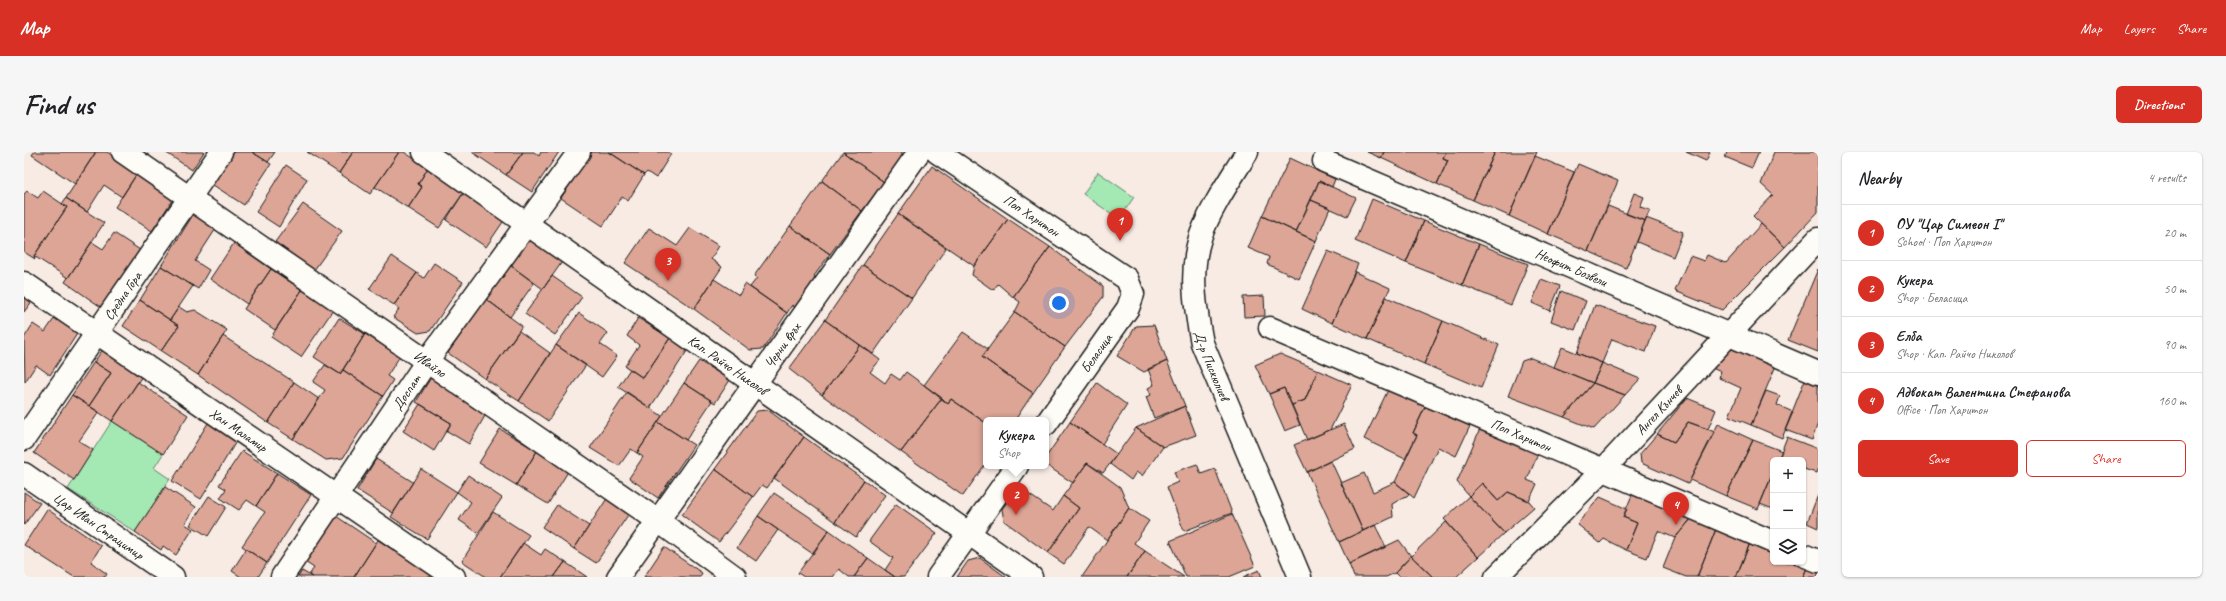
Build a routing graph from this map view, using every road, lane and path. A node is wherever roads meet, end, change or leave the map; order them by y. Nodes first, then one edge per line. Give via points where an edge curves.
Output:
1 (123, 152) edge
2 (221, 152) edge
3 (424, 152) edge
4 (579, 152) edge
5 (919, 152) edge
6 (938, 152) edge
7 (1248, 152) edge
8 (1324, 161) dead end
9 (189, 198) junction
10 (528, 224) junction
11 (1818, 239) edge
12 (1127, 279) joint
13 (24, 283) edge
14 (1270, 328) dead end
15 (99, 333) junction
16 (1727, 334) junction
17 (427, 361) junction
18 (1818, 374) edge
19 (757, 384) junction
20 (1049, 420) edge
21 (24, 439) edge
22 (1015, 469) edge
23 (1603, 470) junction
24 (24, 474) edge
25 (337, 496) junction
26 (657, 520) junction
27 (969, 534) junction
28 (1770, 541) edge
29 (1806, 556) edge
30 (1818, 561) edge
31 (173, 577) edge
32 (282, 577) edge
33 (454, 577) edge
34 (618, 577) edge
35 (735, 577) edge
36 (938, 577) edge
37 (1031, 577) edge
38 (1300, 577) edge
39 (1496, 577) edge

1 - 9 street, Ивайло
2 - 9 street, Средна Гора
3 - 10 street, Кап. Райчо Николов
4 - 10 street, Доспат
5 - 19 street, Черни връх
6 - 12 street, Поп Харитон
7 - 38 street, Д-р Пискюлиев via 1201,235 1194,272 1195,308 1207,357
8 - 16 street, Неофит Бозвели
9 - 15 street, Средна Гора
9 - 17 street, Ивайло
10 - 17 street, Доспат
10 - 19 street, Кап. Райчо Николов
11 - 16 street, Ангел Кънчев
12 - 20 street, Беласица via 1133,294 1128,308
13 - 15 street, Хан Маламир
14 - 23 street, Поп Харитон
15 - 21 street, Средна Гора
15 - 25 street, Хан Маламир
16 - 18 street, Неофит Бозвели
16 - 23 street, Ангел Кънчев
17 - 25 street, Доспат
17 - 26 street, Ивайло
19 - 26 street, Черни връх
19 - 27 street, Кап. Райчо Николов
22 - 27 street
23 - 28 street, Поп Харитон
23 - 39 street, Ангел Кънчев
24 - 31 street, Цар Иван Страцимир
25 - 32 street, Доспат
25 - 33 street, Хан Маламир
26 - 34 street, Черни връх
26 - 35 street, Ивайло
27 - 36 street
27 - 37 street, Кап. Райчо Николов
29 - 30 street

